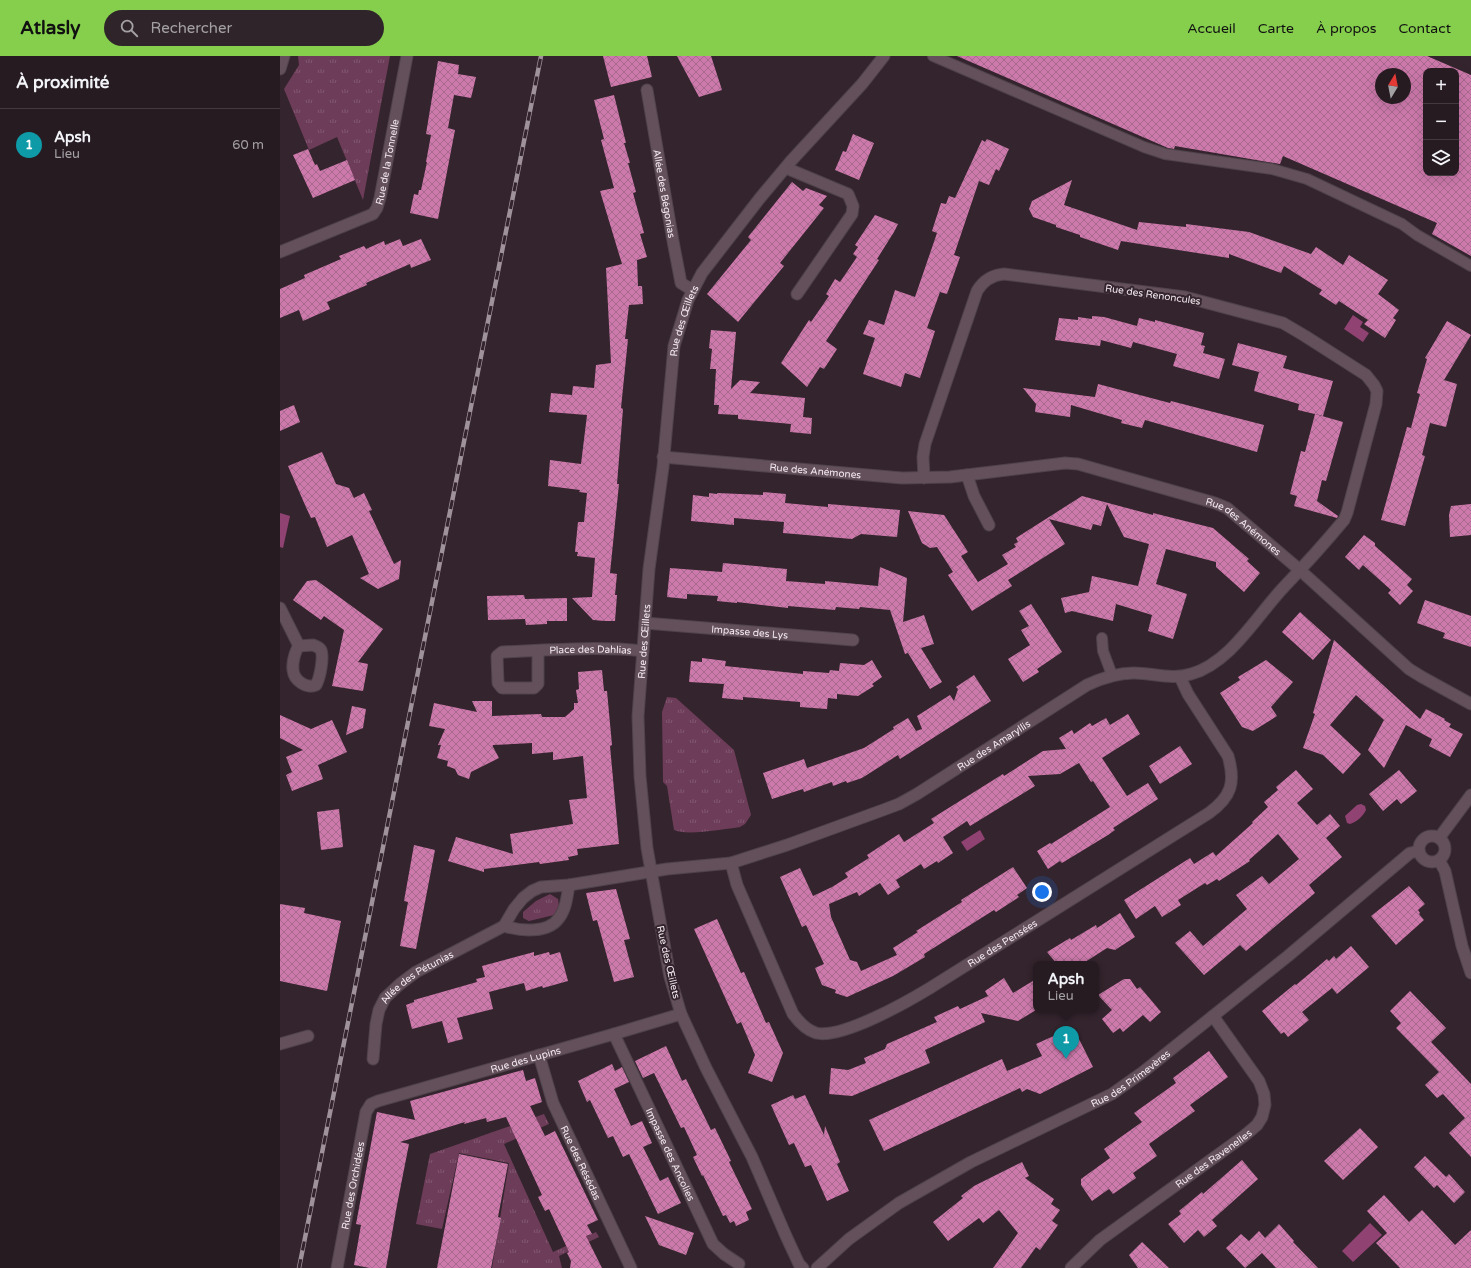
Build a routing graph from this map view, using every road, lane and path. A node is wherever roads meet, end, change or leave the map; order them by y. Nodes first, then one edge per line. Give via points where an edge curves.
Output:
1 (284, 56) edge
2 (407, 56) edge
3 (884, 56) edge
4 (932, 56) edge
5 (280, 69) edge
6 (647, 90) dead end
7 (786, 168) junction
8 (280, 252) edge
9 (1471, 266) edge
10 (692, 290) junction
11 (797, 294) dead end
12 (663, 457) junction
13 (968, 475) junction
14 (924, 478) junction
15 (988, 525) dead end
16 (1301, 571) junction
17 (280, 608) edge
18 (645, 623) junction
19 (1102, 638) dead end
20 (853, 640) dead end
21 (299, 646) dead end
22 (538, 651) junction
23 (643, 651) junction
24 (1112, 675) junction
25 (1180, 677) junction
26 (1471, 704) edge
27 (1471, 795) edge
28 (1439, 838) junction
29 (1419, 851) junction
30 (1439, 860) junction
31 (731, 863) junction
32 (651, 872) junction
33 (569, 886) junction
34 (504, 926) junction
35 (1471, 973) edge
36 (681, 1014) junction
37 (1213, 1016) junction
38 (614, 1034) junction
39 (308, 1036) dead end
40 (280, 1044) edge
41 (539, 1055) junction
42 (373, 1059) dead end
43 (371, 1104) joint
44 (738, 1264) dead end
45 (337, 1268) edge
46 (631, 1268) edge
47 (803, 1268) edge
48 (817, 1268) edge
49 (1071, 1268) edge

1 - 5 street
2 - 8 street, Rue de la Tonnelle via 377,208 373,214
3 - 7 street, Rue des Œillets
4 - 9 lane via 1158,152 1272,169 1306,179 1402,224
6 - 10 street, Allée des Bégonias via 681,283
7 - 10 street, Rue des Œillets via 711,261
7 - 11 street via 848,194 853,206 852,214
10 - 12 street, Rue des Œillets via 674,346
12 - 14 street, Rue des Anémones
12 - 18 street, Rue des Œillets
13 - 14 street, Rue des Anémones
13 - 15 street via 974,496
13 - 16 street, Rue des Anémones via 1065,463 1078,464 1215,503 1227,508
14 - 16 street, Rue des Renoncules via 925,444 977,291 988,278 1004,274 1203,301 1291,327 1366,375 1374,385 1376,404 1347,513
16 - 25 street, Rue des Amaryllis via 1228,652 1206,668
16 - 26 street, Rue des Anémones via 1409,668
17 - 21 street
18 - 20 street, Impasse des Lys
18 - 23 street, Rue des Œillets
19 - 24 lane via 1103,651
22 - 22 street, Place des Dahlias via 502,652 497,656 498,683 502,688 534,688 538,684
22 - 23 street, Place des Dahlias
23 - 32 street, Rue des Œillets via 638,716 640,776
24 - 25 street, Rue des Amaryllis via 1134,673
24 - 31 street, Rue des Amaryllis via 1087,685 899,804
25 - 31 street, Rue des Pensées via 1228,756 1233,780 1223,801 1209,813 908,1002 852,1027 830,1034 816,1033 806,1028 792,1014 737,884
27 - 28 street
28 - 29 street via 1426,838 1420,844
28 - 30 street via 1445,849 1443,857
29 - 30 street via 1421,857 1428,862
29 - 37 street, Rue des Primevères via 1410,853
30 - 35 street via 1445,871 1462,946
31 - 32 street, Rue des Amaryllis
32 - 33 street
32 - 36 street, Rue des Œillets via 670,977
33 - 34 street via 541,887 532,891 514,909
33 - 34 street via 560,918 554,923 528,931
34 - 42 street, Allée des Pétunias via 416,972 385,998 376,1024
36 - 38 street, Rue des Lupins
36 - 47 street, Rue des Œillets via 752,1157 786,1236
37 - 48 street, Rue des Primevères via 1112,1094 971,1162 899,1203 849,1239
37 - 49 street, Rue des Ravenelles via 1259,1081 1265,1105 1262,1117 1244,1136 1100,1240
38 - 41 street, Rue des Lupins
38 - 44 street, Impasse des Ancolies via 713,1244
39 - 40 street
41 - 43 street, Rue des Lupins
41 - 46 street, Rue des Résédas via 553,1103
43 - 45 street, Rue des Orchidées via 366,1112

